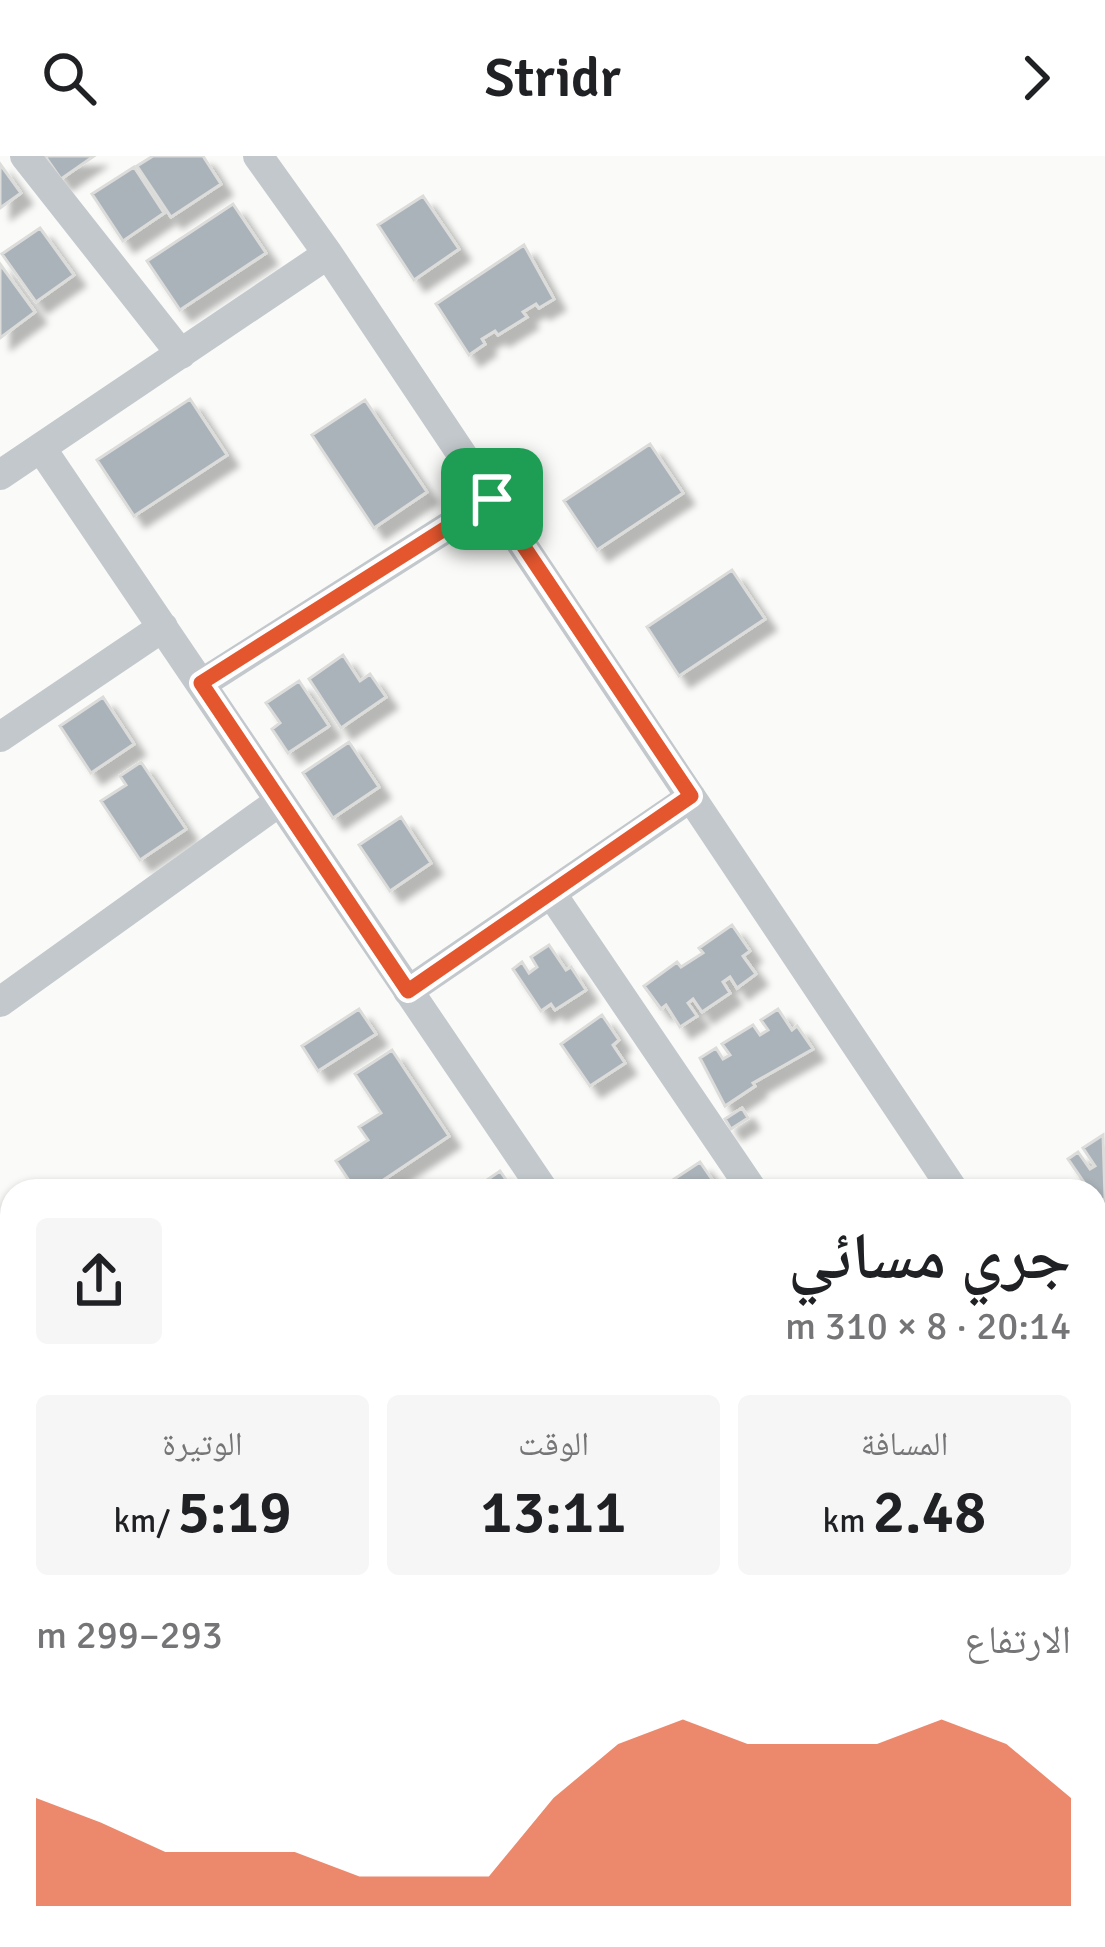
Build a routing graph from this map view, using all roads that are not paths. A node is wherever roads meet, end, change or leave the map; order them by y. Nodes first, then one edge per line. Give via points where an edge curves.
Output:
1 (26, 156) edge
2 (258, 156) edge
3 (328, 254) junction
4 (181, 354) junction
5 (41, 448) junction
6 (0, 475) edge
7 (492, 499) junction
8 (163, 627) junction
9 (201, 683) junction
10 (0, 736) edge
11 (691, 796) junction
12 (280, 801) junction
13 (551, 893) junction
14 (408, 991) junction
15 (2, 997) edge
16 (536, 1179) edge
17 (745, 1179) edge
18 (946, 1179) edge

1 - 4 street
2 - 3 street
3 - 4 street
3 - 7 street
4 - 5 street
5 - 6 street
5 - 8 street
7 - 9 street
7 - 11 street
8 - 9 street
8 - 10 street
9 - 12 street
11 - 13 street
11 - 18 street
12 - 14 street
12 - 15 street
13 - 14 street
13 - 17 street
14 - 16 street

